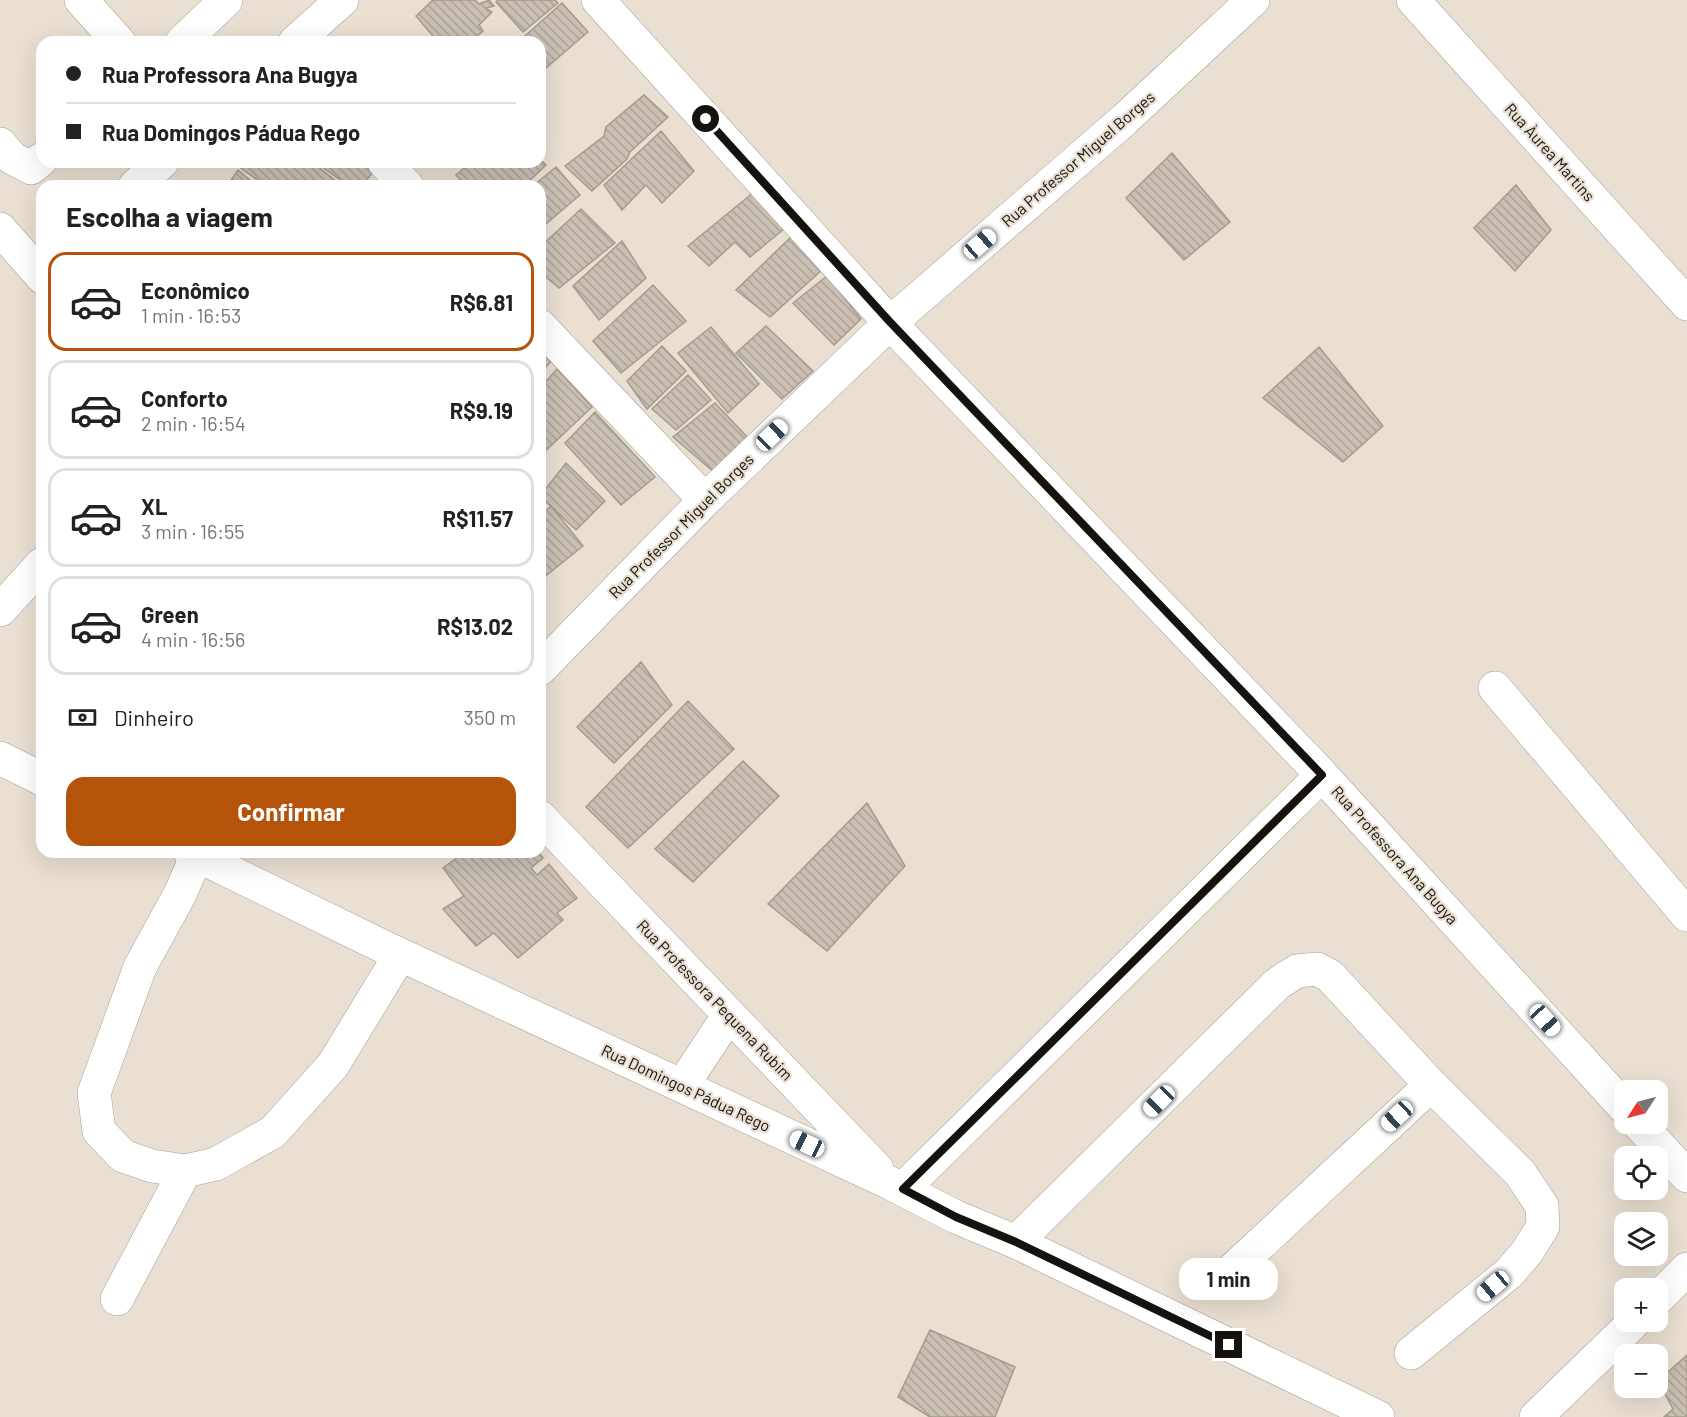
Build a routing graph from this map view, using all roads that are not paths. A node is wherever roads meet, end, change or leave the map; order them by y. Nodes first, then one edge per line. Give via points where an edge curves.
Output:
1 (81, 0) edge
2 (226, 0) edge
3 (342, 0) edge
4 (598, 0) edge
5 (1253, 0) edge
6 (1413, 0) edge
7 (114, 36) edge
8 (188, 36) edge
9 (302, 36) edge
10 (0, 144) edge
11 (36, 164) edge
12 (155, 168) edge
13 (390, 168) edge
14 (142, 180) edge
15 (400, 180) edge
16 (0, 229) edge
17 (36, 268) edge
18 (1687, 304) edge
19 (890, 322) junction
20 (546, 333) edge
21 (705, 500) junction
22 (36, 571) edge
23 (0, 610) edge
24 (546, 663) edge
25 (1495, 688) dead end
26 (0, 758) edge
27 (36, 775) edge
28 (1322, 775) junction
29 (546, 823) edge
30 (192, 858) edge
31 (201, 858) edge
32 (1687, 915) edge
33 (400, 955) junction
34 (729, 1015) junction
35 (1431, 1085) junction
36 (682, 1086) junction
37 (1614, 1096) edge
38 (1648, 1134) edge
39 (185, 1171) junction
40 (1687, 1176) edge
41 (897, 1186) junction
42 (1016, 1242) junction
43 (1687, 1269) edge
44 (1229, 1273) dead end
45 (1668, 1288) edge
46 (117, 1299) dead end
47 (1624, 1332) edge
48 (1411, 1353) dead end
49 (1378, 1417) edge
50 (1536, 1417) edge

1 - 7 street
2 - 8 street
3 - 9 street
4 - 19 street, Rua Professora Ana Bugya
5 - 19 street, Rua Professor Miguel Borges via 1124,120
6 - 18 street, Rua Àurea Martins
10 - 11 street via 12,158 31,168
12 - 14 street
13 - 15 street
16 - 17 street
19 - 21 street, Rua Professor Miguel Borges
19 - 28 street, Rua Professora Ana Bugya
20 - 21 street
21 - 24 street, Rua Professor Miguel Borges
22 - 23 street
25 - 32 street
26 - 27 street
28 - 37 street, Rua Professora Ana Bugya
28 - 41 street
29 - 34 street, Rua Professora Pequena Rubim
30 - 39 street via 180,894 140,967 94,1094 99,1131 123,1156
31 - 33 street, Rua Domingos Pádua Rego
33 - 36 street, Rua Domingos Pádua Rego
33 - 39 street via 333,1065 273,1132 216,1164
34 - 36 street
34 - 41 street, Rua Professora Pequena Rubim
35 - 42 street via 1330,976 1317,969 1297,971 1277,984
35 - 44 street
35 - 48 street via 1520,1173 1542,1206 1543,1226 1509,1273
36 - 41 street, Rua Domingos Pádua Rego
38 - 40 street
39 - 46 street
41 - 42 street, Rua Domingos Pádua Rego
42 - 49 street, Rua Domingos Pádua Rego
43 - 45 street
47 - 50 street

